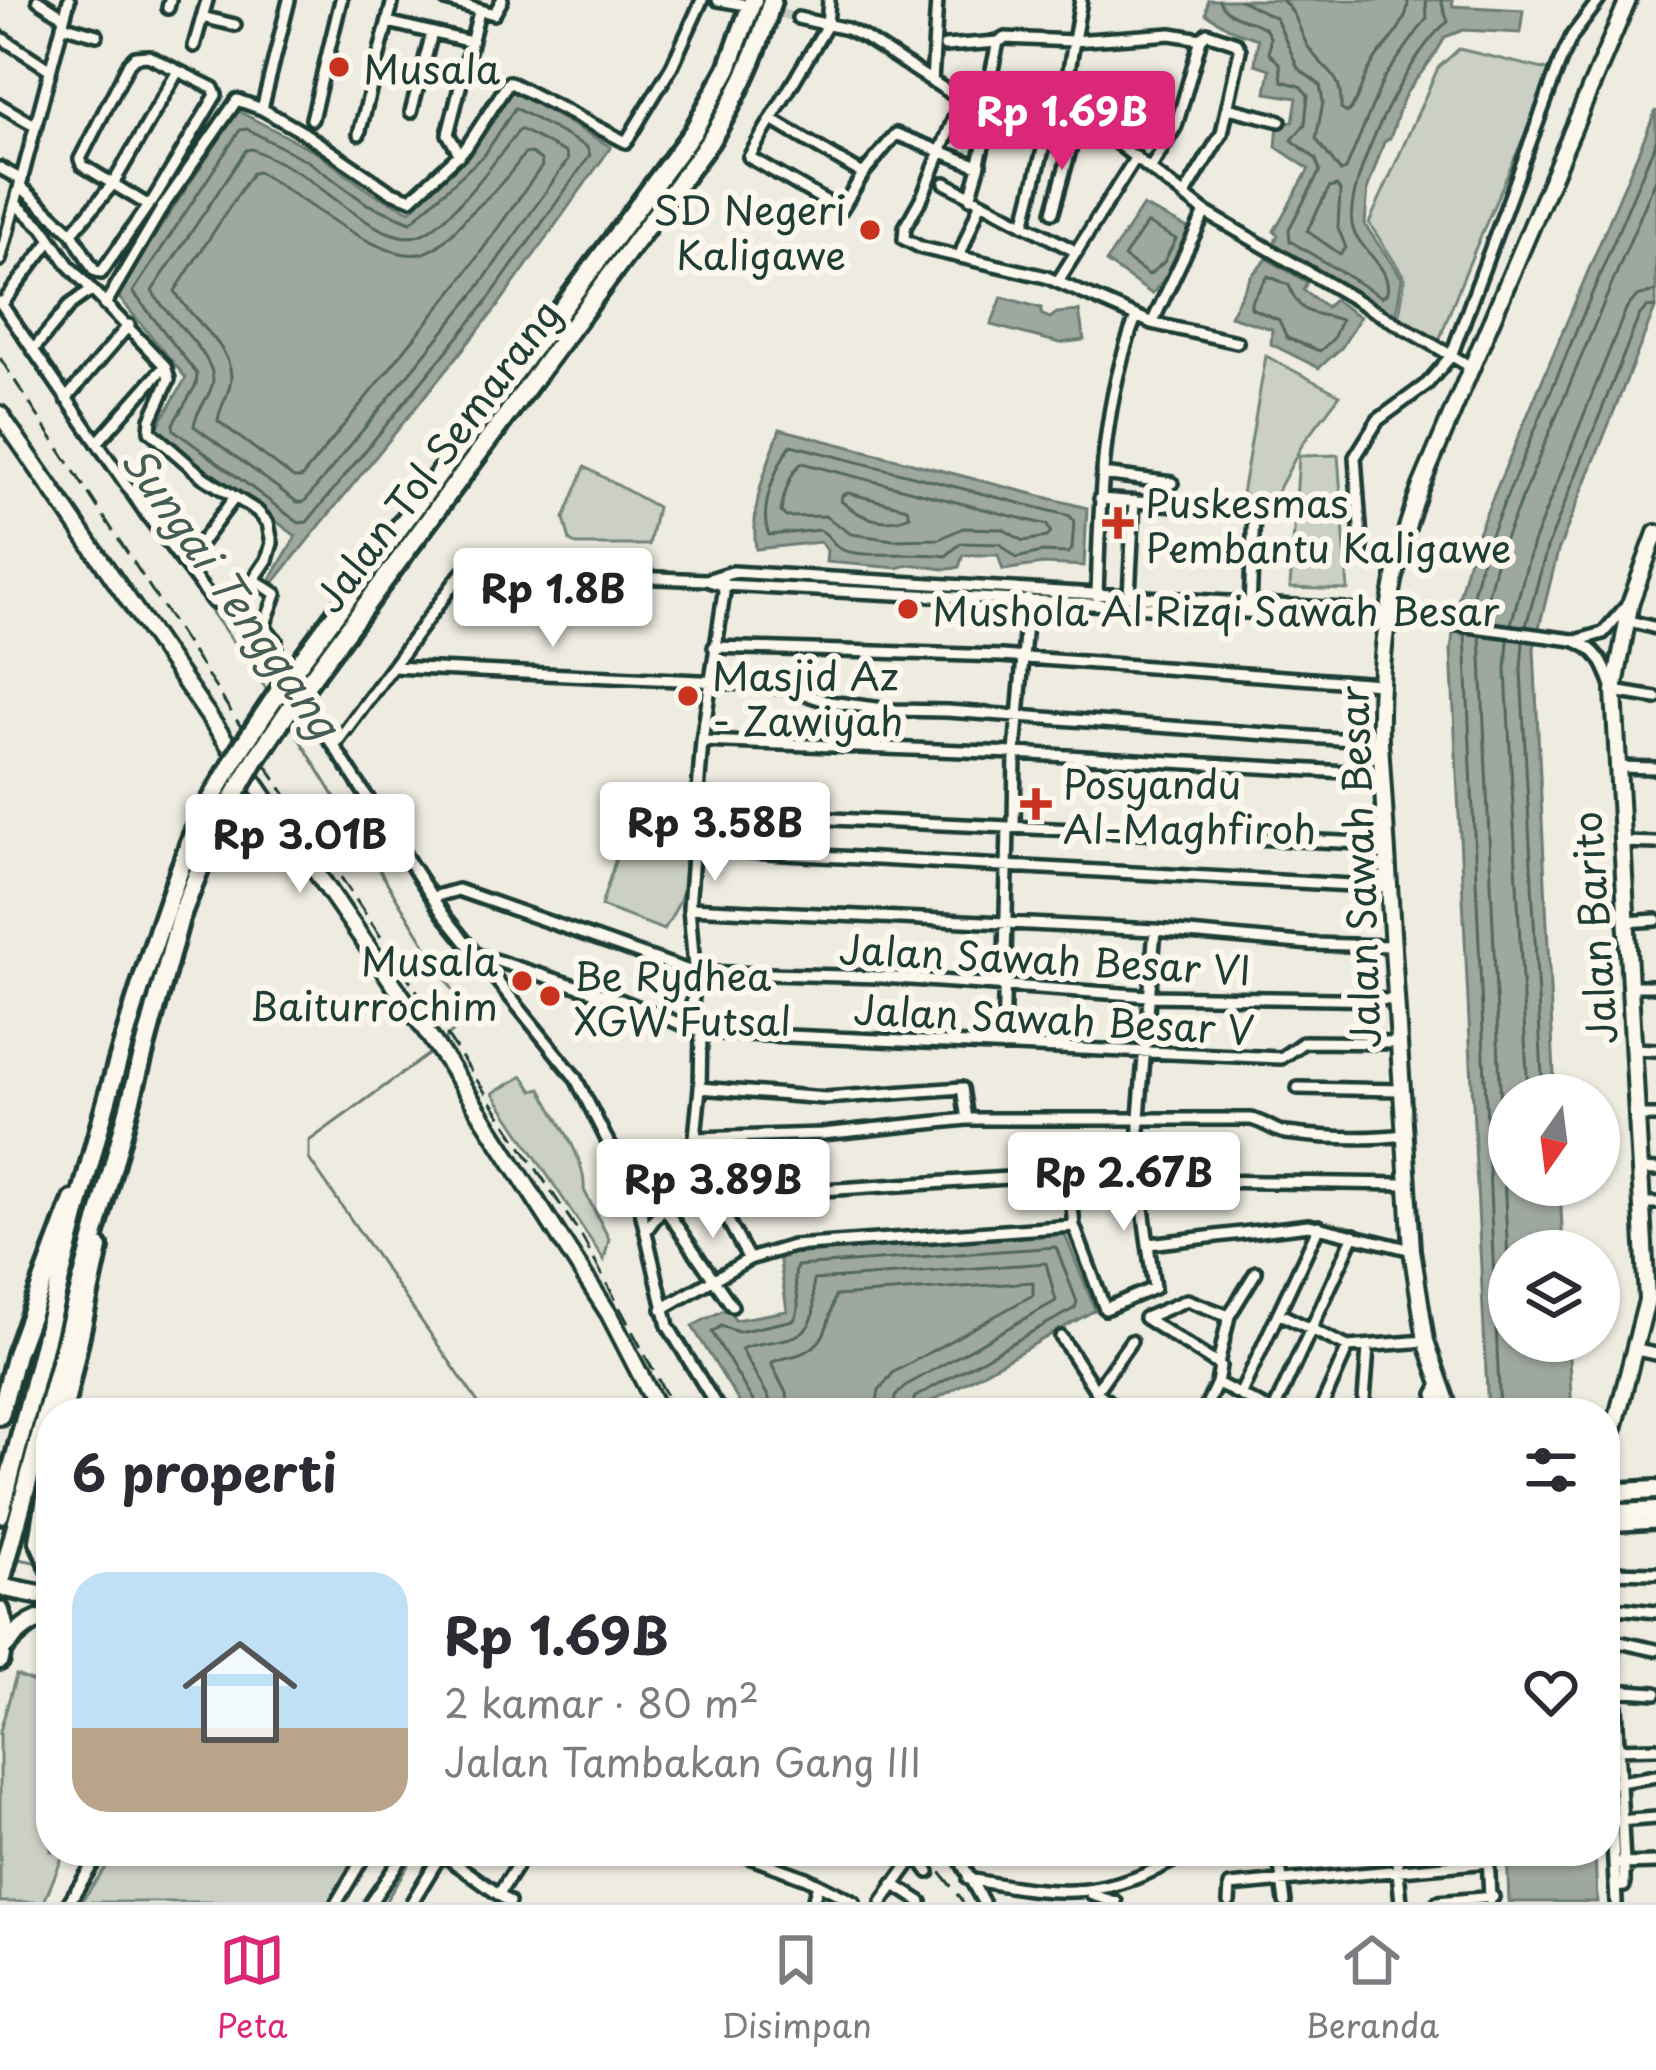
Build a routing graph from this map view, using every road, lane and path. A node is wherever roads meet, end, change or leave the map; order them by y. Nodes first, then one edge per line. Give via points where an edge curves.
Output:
1 (38, 0) edge
2 (69, 0) edge
3 (207, 0) edge
4 (290, 0) edge
5 (341, 0) edge
6 (394, 0) edge
7 (446, 0) edge
8 (502, 0) edge
9 (702, 0) edge
10 (719, 0) edge
11 (772, 0) edge
12 (829, 0) edge
13 (925, 0) edge
14 (1082, 0) edge
15 (1599, 0) edge
16 (1628, 0) edge
17 (747, 2) edge
18 (468, 3) edge
19 (937, 3) edge
20 (479, 12) junction
21 (202, 17) junction
22 (798, 18) tunnel mouth
23 (63, 21) junction
24 (388, 22) junction
25 (820, 23) junction
26 (235, 25) dead end
27 (432, 33) junction
28 (97, 35) dead end
29 (0, 37) edge
30 (1201, 39) junction
31 (1072, 41) junction
32 (471, 42) junction
33 (998, 42) junction
34 (194, 46) dead end
35 (946, 46) dead end
36 (50, 69) junction
37 (178, 71) junction
38 (932, 82) junction
39 (962, 98) junction
40 (990, 103) junction
41 (0, 105) edge
42 (1228, 108) junction
43 (262, 109) junction
44 (1058, 110) junction
45 (411, 112) dead end
46 (1079, 117) junction
47 (312, 119) dead end
48 (772, 120) junction
49 (1280, 121) dead end
50 (36, 126) junction
51 (359, 134) dead end
52 (940, 152) junction
53 (460, 155) junction
54 (1136, 157) junction
55 (980, 164) junction
56 (0, 168) edge
57 (1150, 169) junction
58 (863, 174) junction
59 (21, 183) junction
60 (945, 183) dead end
61 (113, 184) junction
62 (1184, 196) junction
63 (975, 201) junction
64 (15, 203) junction
65 (149, 204) junction
66 (1053, 212) dead end
67 (1205, 212) junction
68 (1024, 225) junction
69 (3, 233) edge
70 (72, 233) junction
71 (51, 240) junction
72 (1077, 252) junction
73 (959, 255) junction
74 (0, 260) edge
75 (1058, 281) junction
76 (91, 290) junction
77 (1, 303) edge
78 (105, 304) junction
79 (1136, 317) junction
80 (1152, 323) junction
81 (129, 325) junction
82 (1237, 343) dead end
83 (32, 350) junction
84 (1451, 356) junction
85 (165, 366) junction
86 (1471, 367) junction
87 (66, 399) junction
88 (0, 414) edge
89 (97, 443) junction
90 (1103, 474) junction
91 (1172, 483) dead end
92 (164, 496) dead end
93 (235, 497) junction
94 (1100, 499) junction
95 (1133, 501) junction
96 (147, 515) junction
97 (1654, 543) edge
98 (1362, 554) dead end
99 (185, 564) junction
100 (723, 572) junction
101 (706, 580) junction
102 (263, 585) junction
103 (723, 589) junction
104 (1028, 596) junction
105 (1129, 596) junction
106 (1392, 597) junction
107 (1097, 599) junction
108 (1631, 601) junction
109 (1250, 608) junction
110 (1417, 620) junction
111 (1626, 620) junction
112 (1388, 624) junction
113 (1656, 628) edge
114 (1573, 640) junction
115 (714, 647) junction
116 (1024, 658) junction
117 (392, 667) junction
118 (709, 682) junction
119 (1381, 684) junction
120 (293, 687) junction
121 (1614, 692) junction
122 (1656, 698) edge
123 (1019, 717) junction
124 (702, 741) junction
125 (1379, 742) junction
126 (334, 746) junction
127 (1015, 753) junction
128 (1616, 767) junction
129 (1656, 767) edge
130 (1381, 774) junction
131 (699, 813) junction
132 (206, 827) junction
133 (1011, 827) junction
134 (1620, 842) junction
135 (1656, 843) edge
136 (1386, 844) junction
137 (696, 849) junction
138 (1007, 866) junction
139 (1388, 887) junction
140 (433, 897) junction
141 (689, 908) junction
142 (1656, 920) edge
143 (1625, 922) junction
144 (1005, 923) junction
145 (1155, 930) junction
146 (1391, 946) junction
147 (476, 954) junction
148 (692, 972) junction
149 (1005, 985) junction
150 (1629, 986) junction
151 (1656, 986) edge
152 (1150, 996) junction
153 (1395, 1000) junction
154 (701, 1032) junction
155 (1398, 1043) junction
156 (1003, 1046) junction
157 (1633, 1049) junction
158 (1656, 1050) edge
159 (1144, 1052) junction
160 (700, 1088) junction
161 (1298, 1088) dead end
162 (1401, 1090) junction
163 (1639, 1116) junction
164 (1656, 1116) edge
165 (1139, 1118) junction
166 (968, 1120) junction
167 (1404, 1135) junction
168 (695, 1138) junction
169 (88, 1165) junction
170 (692, 1167) junction
171 (111, 1170) junction
172 (1649, 1170) edge
173 (1069, 1178) junction
174 (1139, 1179) junction
175 (1406, 1184) junction
176 (717, 1202) junction
177 (1650, 1203) edge
178 (663, 1206) junction
179 (1075, 1226) junction
180 (1318, 1226) junction
181 (647, 1228) junction
182 (1354, 1235) junction
183 (1650, 1240) edge
184 (1150, 1244) junction
185 (1412, 1250) junction
186 (749, 1259) junction
187 (73, 1272) junction
188 (1256, 1272) dead end
189 (713, 1280) junction
190 (1651, 1300) edge
191 (732, 1306) dead end
192 (662, 1309) junction
193 (1278, 1313) junction
194 (1229, 1316) junction
195 (1310, 1328) junction
196 (1061, 1337) dead end
197 (1131, 1341) dead end
198 (1426, 1341) junction
199 (1348, 1347) junction
200 (1368, 1348) junction
201 (1636, 1350) junction
202 (1656, 1354) edge
203 (1218, 1364) junction
204 (1217, 1383) junction
205 (1440, 1383) junction
206 (1096, 1391) junction
207 (1240, 1395) junction
208 (44, 1398) edge
209 (66, 1398) edge
210 (652, 1398) edge
211 (713, 1398) edge
212 (1103, 1398) edge
213 (1210, 1398) edge
214 (1246, 1398) edge
215 (1280, 1398) edge
216 (1325, 1398) edge
217 (1364, 1398) edge
218 (1435, 1398) edge
219 (1446, 1398) edge
220 (1620, 1409) edge
221 (0, 1415) edge
222 (36, 1434) edge
223 (1656, 1490) edge
224 (1620, 1492) edge
225 (1656, 1511) edge
226 (0, 1514) edge
227 (1620, 1519) edge
228 (1620, 1522) edge
229 (1656, 1523) edge
230 (1620, 1573) edge
231 (1656, 1574) edge
232 (0, 1591) edge
233 (36, 1595) edge
234 (36, 1606) edge
235 (1620, 1608) edge
236 (0, 1611) edge
237 (1656, 1612) edge
238 (36, 1619) edge
239 (1620, 1642) edge
240 (1656, 1650) edge
241 (2, 1654) edge
242 (1620, 1689) edge
243 (1656, 1693) edge
244 (1656, 1748) edge
245 (1620, 1749) edge
246 (1656, 1776) edge
247 (1620, 1782) edge
248 (1656, 1819) edge
249 (1620, 1821) edge
250 (1656, 1863) edge
251 (1620, 1864) edge
252 (92, 1866) edge
253 (358, 1866) edge
254 (396, 1866) edge
255 (434, 1866) edge
256 (461, 1866) edge
257 (516, 1866) edge
258 (771, 1866) edge
259 (906, 1866) edge
260 (924, 1866) edge
261 (962, 1866) edge
262 (1165, 1866) edge
263 (1280, 1866) edge
264 (1398, 1866) edge
265 (1426, 1866) edge
266 (1488, 1866) edge
267 (1619, 1866) edge
268 (1398, 1870) junction
269 (929, 1872) dead end
270 (968, 1879) junction
271 (1282, 1883) junction
272 (818, 1884) junction
273 (893, 1884) junction
274 (1086, 1893) junction
275 (499, 1894) junction
276 (1490, 1900) edge
277 (69, 1902) edge
278 (337, 1902) edge
279 (371, 1902) edge
280 (412, 1902) edge
281 (509, 1902) edge
282 (813, 1902) edge
283 (854, 1902) edge
284 (882, 1902) edge
285 (921, 1902) edge
286 (983, 1902) edge
287 (1116, 1902) edge
288 (1229, 1902) edge
289 (1285, 1902) edge
290 (1401, 1902) edge
291 (1438, 1902) edge
292 (1616, 1902) edge

1 - 23 street
2 - 23 street
3 - 21 street
4 - 43 street
5 - 47 street
6 - 24 street
7 - 18 street
8 - 20 street via 496,14
9 - 53 street via 626,142 509,82
10 - 17 street
11 - 120 highway, Jalan Tol Semarang via 750,67 710,141
12 - 25 street
13 - 19 street
14 - 31 street
15 - 84 street via 1560,62
16 - 86 street, Jalan Sawah Besar
17 - 120 highway, Jalan Tol Semarang via 728,68 694,132
18 - 20 street
19 - 38 street
20 - 32 street
21 - 26 street
21 - 34 street
22 - 25 street
23 - 28 street
23 - 36 street
24 - 27 street
24 - 51 street
25 - 38 street via 847,28
25 - 48 street
27 - 32 street
27 - 45 street
29 - 36 street
30 - 31 street
30 - 42 street via 1207,33 1240,47
30 - 57 street via 1176,126
31 - 33 street
31 - 44 street
32 - 53 street via 448,134
33 - 35 street
33 - 40 street
36 - 50 street
37 - 61 street
37 - 61 street via 148,56 129,63 80,159
37 - 65 street via 216,95
38 - 39 street
39 - 40 street
39 - 52 street
40 - 44 street
40 - 55 street
41 - 50 street
42 - 49 street
42 - 62 street
43 - 53 street via 404,198
43 - 78 street via 237,100
44 - 46 street
44 - 68 street
46 - 54 street
46 - 66 street
48 - 58 street
48 - 58 street via 749,157 768,169 841,210
50 - 59 street
52 - 55 street
52 - 58 street via 896,134
52 - 73 street via 904,239
54 - 57 street
54 - 72 street
55 - 63 street
56 - 59 street
57 - 62 street
59 - 64 street
59 - 70 street
60 - 63 street
61 - 65 street
61 - 70 street
62 - 67 street
63 - 68 street
63 - 73 street
64 - 69 street
64 - 71 street
65 - 70 street via 101,272
67 - 80 street
67 - 84 street
68 - 72 street
69 - 74 street
71 - 76 street
71 - 77 street
72 - 75 street
73 - 75 street
75 - 79 street
76 - 78 street
76 - 83 street
77 - 83 street
78 - 81 street
79 - 80 street
79 - 90 street
80 - 82 street
81 - 85 street
81 - 87 street
83 - 87 street
84 - 86 street
84 - 98 street via 1378,420 1354,458
85 - 89 street
85 - 93 street via 169,380 150,431
86 - 106 street, Jalan Sawah Besar via 1411,512
87 - 89 street
88 - 210 street via 448,1063 609,1314
89 - 96 street
90 - 91 street
90 - 94 street
92 - 96 street
93 - 99 street
93 - 102 street via 271,531
94 - 95 street
94 - 107 street
95 - 105 street
95 - 109 street via 1254,511
96 - 99 street
97 - 108 street, Jalan Barito
99 - 102 street via 220,605
100 - 101 street
100 - 103 street
100 - 104 street
101 - 103 street
101 - 117 street via 467,570
102 - 126 street via 276,594 263,621 277,672
103 - 104 street
103 - 115 street
104 - 107 street
104 - 116 street
105 - 107 street
105 - 109 street
106 - 110 street
106 - 112 street, Jalan Sawah Besar
107 - 109 street
108 - 111 street, Jalan Barito
108 - 114 street via 1603,633
109 - 112 street via 1344,609
110 - 112 street
110 - 114 street
111 - 113 street
111 - 121 street, Jalan Barito
112 - 119 street, Jalan Sawah Besar
114 - 121 street via 1598,654
115 - 116 street
115 - 118 street
116 - 119 street
116 - 123 street
117 - 118 street
117 - 126 street
118 - 123 street via 891,710
118 - 124 street
119 - 125 street, Jalan Sawah Besar
120 - 132 highway, Jalan Tol Semarang, bridge
121 - 122 street
121 - 128 street, Jalan Barito
123 - 125 street
123 - 127 street
124 - 127 street
124 - 131 street
125 - 130 street, Jalan Sawah Besar
126 - 140 street
127 - 130 street
127 - 133 street
128 - 129 street
128 - 134 street, Jalan Barito
130 - 136 street, Jalan Sawah Besar
131 - 133 street
131 - 137 street
132 - 169 highway, Jalan Tol Semarang via 163,912
132 - 171 highway, Jalan Tol Semarang
133 - 136 street
133 - 138 street
134 - 135 street
134 - 143 street, Jalan Barito
136 - 139 street, Jalan Sawah Besar
137 - 138 street
137 - 141 street
138 - 139 street
138 - 144 street
139 - 146 street, Jalan Sawah Besar
140 - 147 street
140 - 148 street, Jalan Sawah Besar VI via 458,890
141 - 144 street
141 - 148 street
142 - 143 street
143 - 150 street, Jalan Barito
144 - 145 street
144 - 149 street
145 - 146 street
145 - 152 street
146 - 153 street, Jalan Sawah Besar
147 - 154 street, Jalan Sawah Besar V
147 - 181 street via 575,1077
148 - 149 street, Jalan Sawah Besar VI
148 - 154 street
149 - 152 street, Jalan Sawah Besar VI
149 - 156 street
150 - 151 street
150 - 157 street, Jalan Barito
152 - 153 street, Jalan Sawah Besar VI
152 - 159 street
153 - 155 street, Jalan Sawah Besar
154 - 156 street, Jalan Sawah Besar V
154 - 160 street
155 - 159 street, Jalan Sawah Besar V via 1304,1042 1281,1058
155 - 162 street, Jalan Sawah Besar
156 - 159 street, Jalan Sawah Besar V
157 - 158 street
157 - 163 street, Jalan Barito
159 - 165 street
160 - 166 street via 825,1098 962,1088
160 - 168 street
161 - 162 street
162 - 167 street, Jalan Sawah Besar
163 - 164 street
163 - 172 street, Jalan Barito
165 - 166 street
165 - 167 street via 1251,1119 1280,1133 1355,1139
165 - 174 street
166 - 168 street
167 - 175 street, Jalan Sawah Besar
168 - 170 street
169 - 187 highway, Jalan Tol Semarang
169 - 221 highway via 54,1240
170 - 176 street
170 - 178 street
171 - 187 highway, Jalan Tol Semarang
171 - 209 highway
172 - 177 street, Jalan Barito
173 - 174 street
173 - 176 street
173 - 179 street
174 - 175 street
174 - 184 street
175 - 185 street, Jalan Sawah Besar
176 - 186 street
177 - 183 street, Jalan Barito
178 - 181 street
178 - 189 street
179 - 184 street via 1105,1309 1154,1288
179 - 186 street via 793,1246
180 - 182 street
180 - 184 street
180 - 193 street
181 - 192 street
182 - 185 street
182 - 195 street
183 - 190 street, Jalan Barito
185 - 198 street, Jalan Sawah Besar
186 - 189 street
187 - 208 highway, Jalan Tol Semarang
187 - 226 highway, Jalan Tol Semarang
188 - 194 street
189 - 191 street
189 - 192 street
190 - 201 street, Jalan Barito
192 - 211 street
193 - 195 street
193 - 207 street
194 - 203 street
194 - 203 street via 1187,1300 1145,1318
195 - 199 street
195 - 215 street
196 - 206 street
197 - 206 street
198 - 200 street
198 - 205 street, Jalan Sawah Besar
199 - 200 street
199 - 216 street
200 - 217 street
201 - 202 street
201 - 220 street, Jalan Barito
203 - 204 street
204 - 207 street
204 - 213 street
205 - 218 street
205 - 219 street, Jalan Sawah Besar
206 - 212 street
207 - 214 street
222 - 232 highway, Jalan Tol Semarang
223 - 224 highway
225 - 227 highway
228 - 229 street
230 - 231 street
232 - 233 highway
232 - 234 highway
235 - 237 street
236 - 241 highway
238 - 241 highway
239 - 240 street
242 - 243 street
244 - 245 street
246 - 247 street
248 - 249 street
250 - 251 street
252 - 277 street
253 - 278 street
254 - 279 street
255 - 280 street
256 - 275 street
257 - 275 street
258 - 272 street
259 - 273 street
260 - 269 street
261 - 270 street
262 - 274 street
263 - 271 street
264 - 268 street
265 - 268 street
266 - 276 street
267 - 292 street
268 - 271 street
268 - 290 street
270 - 274 street
270 - 286 street
271 - 288 street via 1230,1886
271 - 289 street
272 - 282 street
272 - 283 street
273 - 284 street
273 - 285 street
274 - 287 street
275 - 281 street
276 - 291 street

